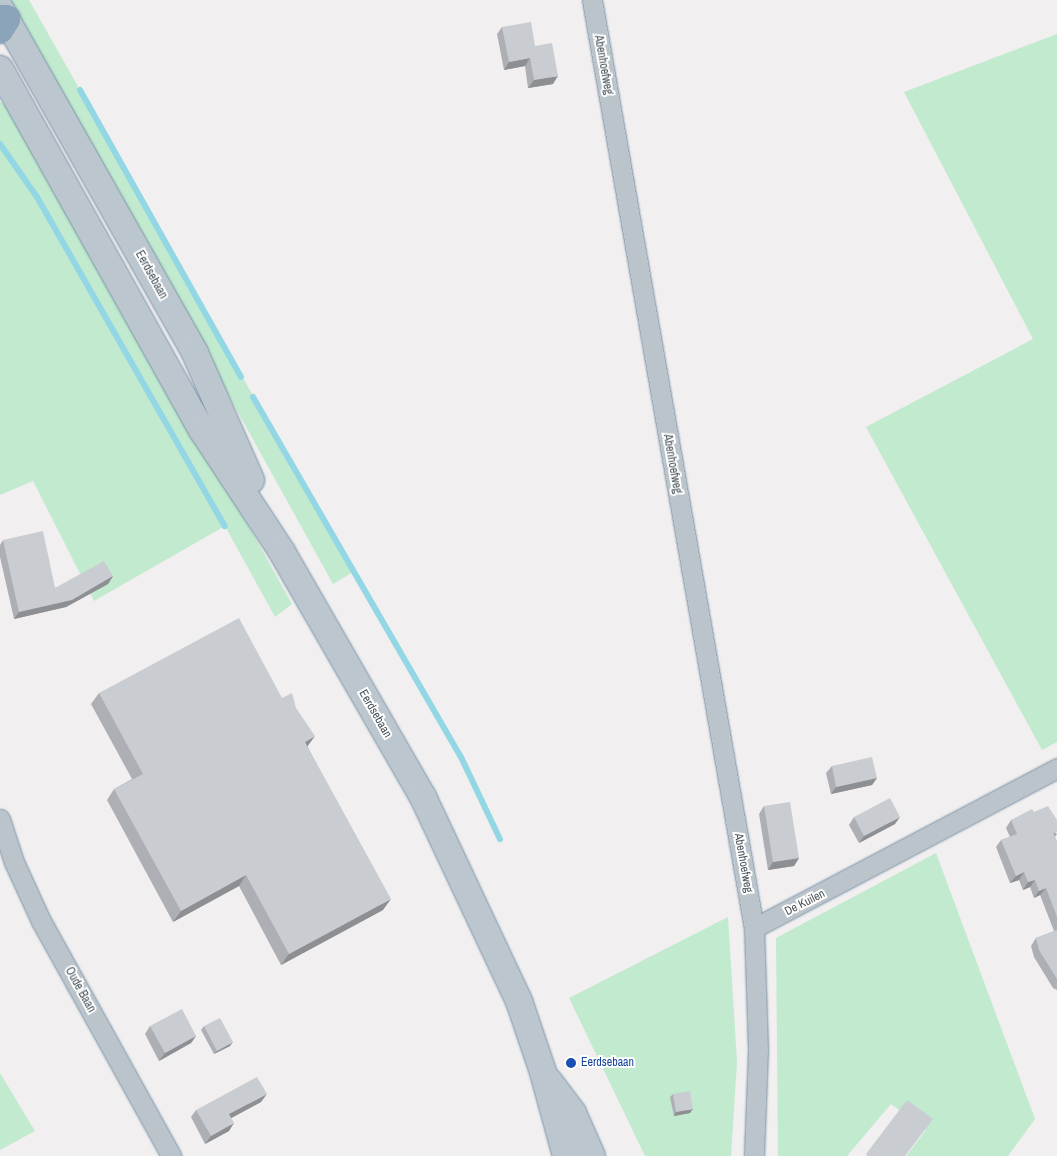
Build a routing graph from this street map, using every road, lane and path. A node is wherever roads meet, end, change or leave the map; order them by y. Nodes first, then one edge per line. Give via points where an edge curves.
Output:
1 (592, 0) edge
2 (2, 19) edge
3 (0, 69) edge
4 (282, 552) junction
5 (1056, 770) edge
6 (0, 819) edge
7 (754, 928) junction
8 (543, 1072) junction
9 (171, 1156) edge
10 (566, 1156) edge
11 (592, 1156) edge
12 (754, 1156) edge

1 - 7 street, Abenhoefweg
2 - 4 main road, Eerdsebaan via 195,353
3 - 4 main road, Eerdsebaan via 202,430
4 - 8 main road, Eerdsebaan via 423,797 518,1000
5 - 7 street, De Kuilen
6 - 9 street, Oude Baan via 41,921
7 - 12 street via 758,1050
8 - 10 main road, Eerdsebaan
8 - 11 main road, Eerdsebaan via 573,1113

